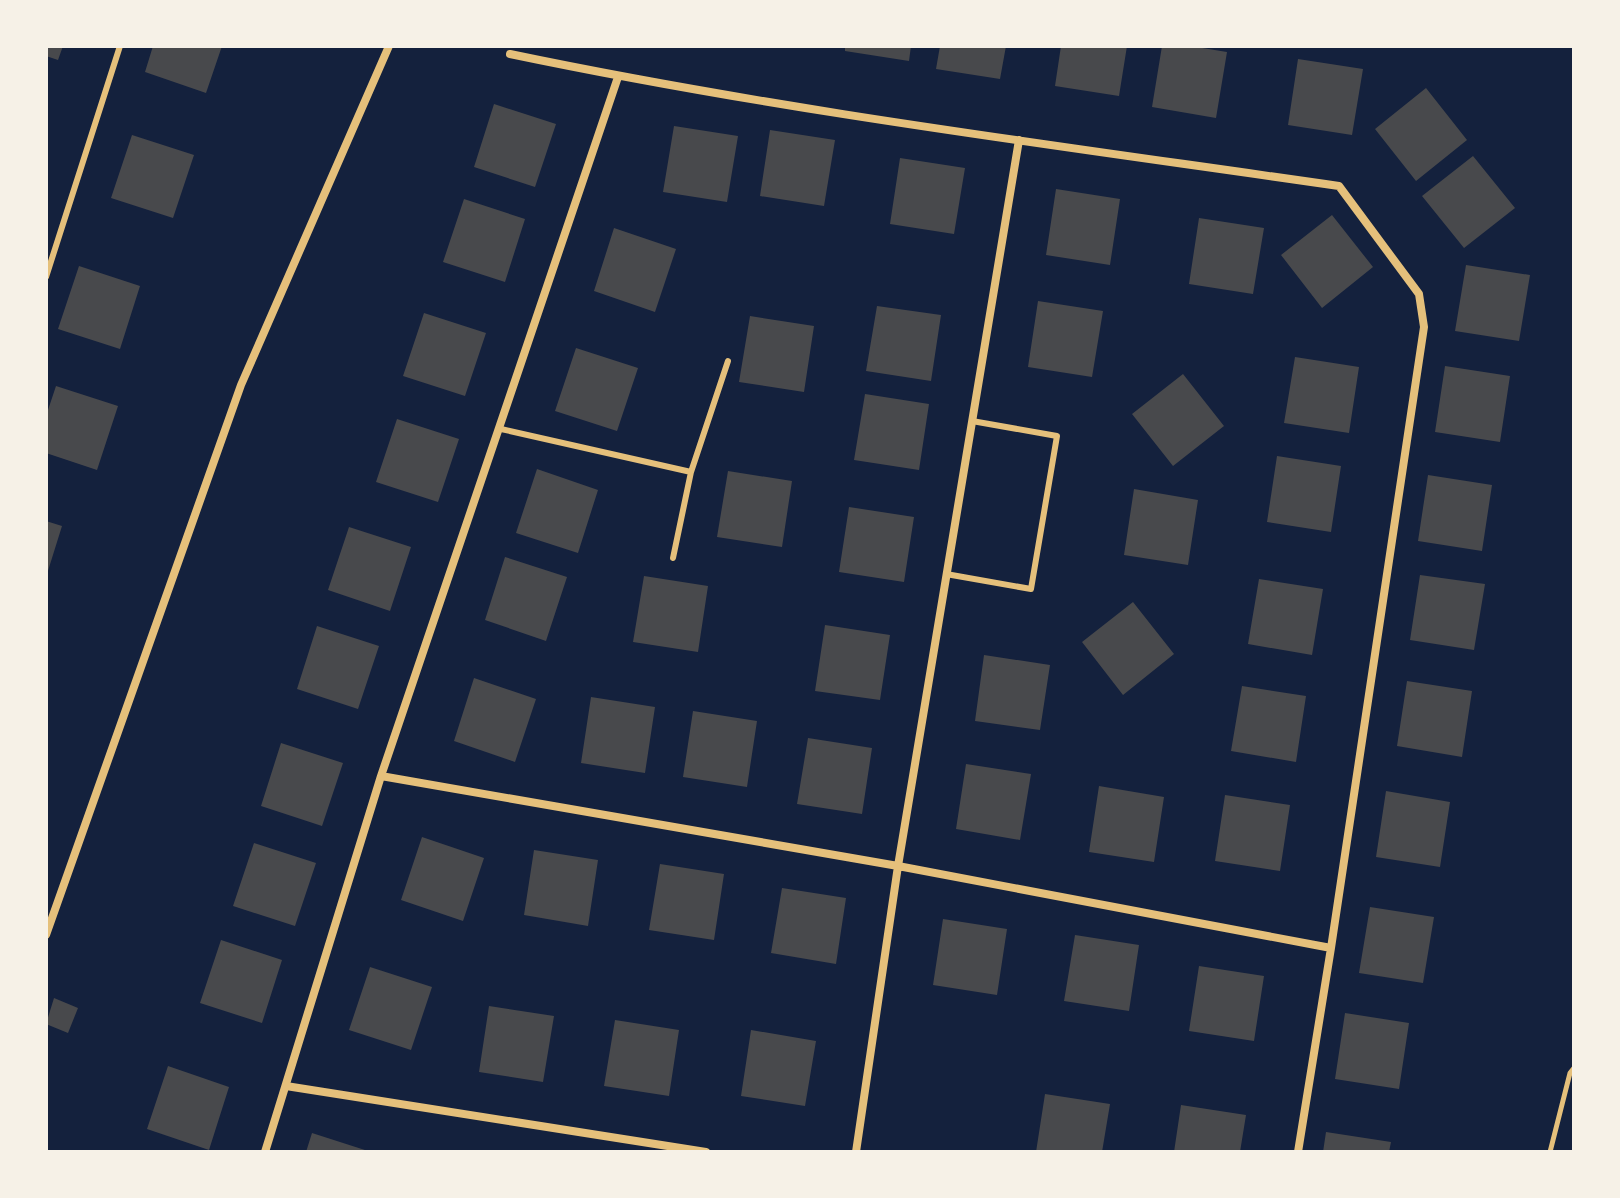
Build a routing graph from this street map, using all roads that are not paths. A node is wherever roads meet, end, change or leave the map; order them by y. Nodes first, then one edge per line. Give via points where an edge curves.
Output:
1 (120, 46) edge
2 (389, 46) edge
3 (510, 54) dead end
4 (618, 77) junction
5 (1019, 140) junction
6 (46, 277) edge
7 (728, 361) dead end
8 (972, 421) junction
9 (501, 429) junction
10 (691, 472) junction
11 (673, 558) dead end
12 (946, 574) junction
13 (381, 776) junction
14 (898, 866) junction
15 (46, 935) edge
16 (1331, 948) junction
17 (286, 1086) junction
18 (265, 1152) edge
19 (706, 1152) edge
20 (856, 1152) edge
21 (1298, 1152) edge

1 - 6 lane
2 - 15 street via 241,385
3 - 4 street
4 - 5 street
4 - 9 street
5 - 8 street
5 - 16 street via 1339,186 1419,294 1424,327
7 - 10 lane
8 - 12 street
8 - 12 lane via 1057,436 1031,589
9 - 10 lane
9 - 13 street
10 - 11 lane
12 - 14 street
13 - 14 street
13 - 17 street
14 - 16 street
14 - 20 street
16 - 21 street
17 - 18 street
17 - 19 street

